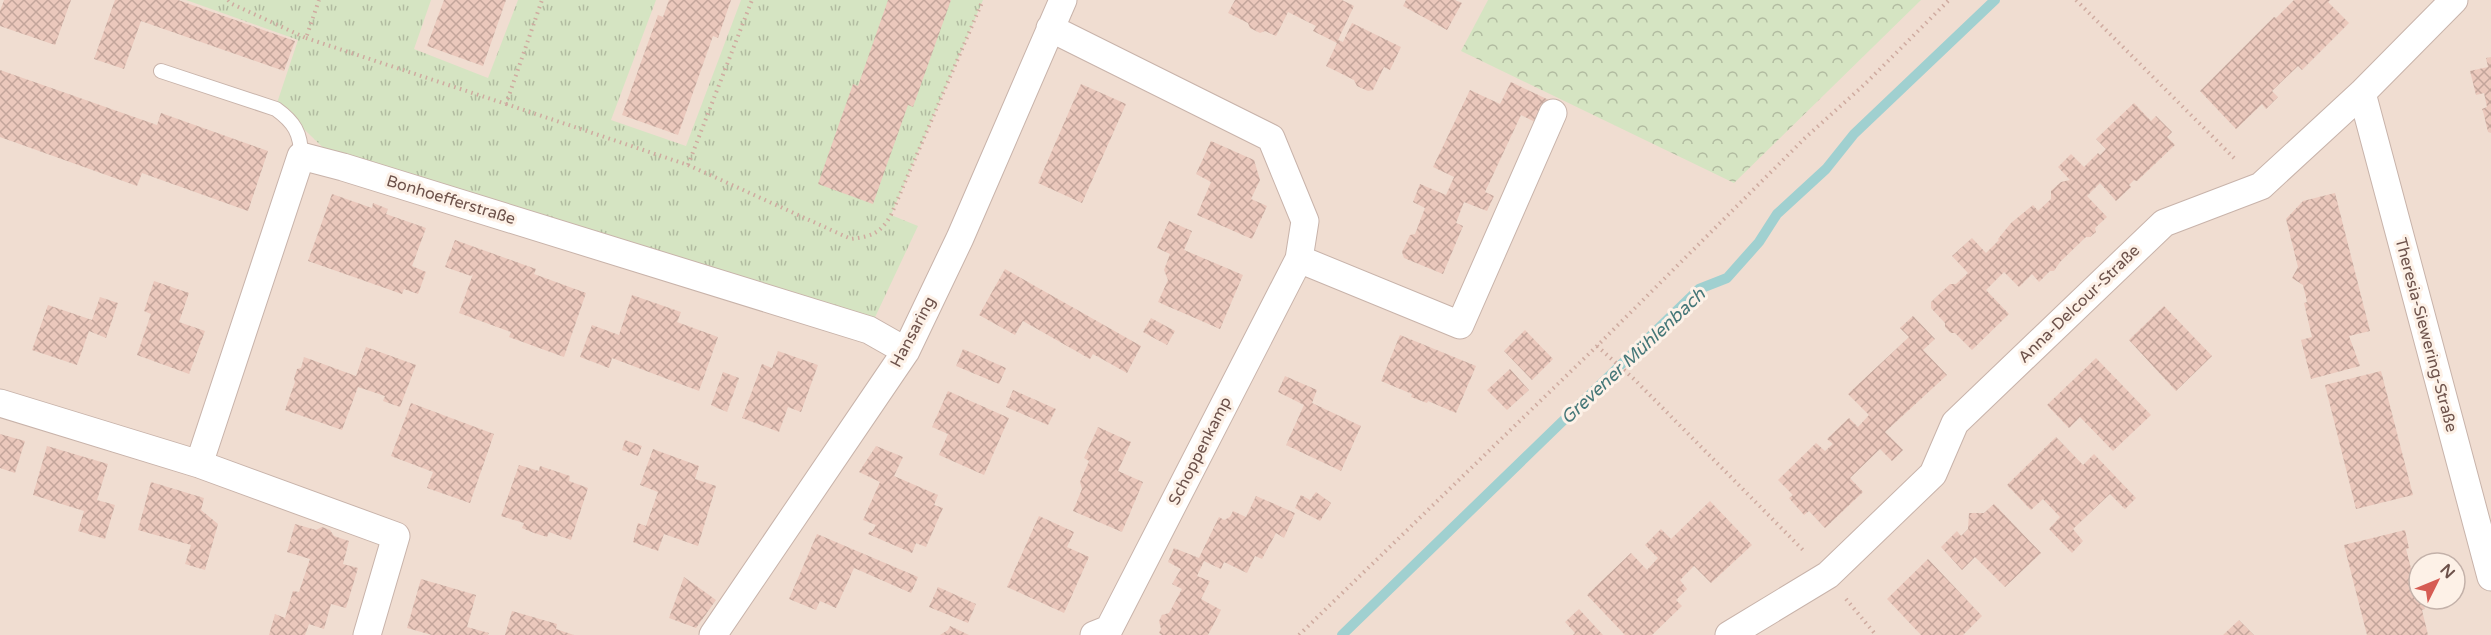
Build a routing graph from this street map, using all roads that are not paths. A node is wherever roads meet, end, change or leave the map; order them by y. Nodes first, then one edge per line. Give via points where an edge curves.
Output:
1 (1063, 0) edge
2 (2454, 0) edge
3 (1050, 28) junction
4 (161, 71) dead end
5 (2362, 93) junction
6 (1553, 113) dead end
7 (301, 156) junction
8 (1299, 259) junction
9 (906, 351) junction
10 (0, 402) edge
11 (199, 464) junction
12 (2491, 577) edge
13 (367, 635) edge
14 (713, 635) edge
15 (1094, 635) edge
16 (1729, 635) edge

1 - 3 street, Hansaring
2 - 5 street, Anna-Delcour-Straße
3 - 8 street, Schoppenkamp via 1271,138 1305,221
3 - 9 street, Hansaring via 960,238
4 - 7 lane via 276,109 297,128
5 - 12 street, Theresia-Siewering-Straße
5 - 16 street, Anna-Delcour-Straße via 2261,186 2164,224 1955,423 1933,474 1828,575
6 - 8 street via 1460,325
7 - 9 street, Bonhoefferstraße via 869,330
7 - 11 street
8 - 15 street, Schoppenkamp via 1109,629
9 - 14 street, Hansaring
10 - 11 street
11 - 13 street via 396,536

